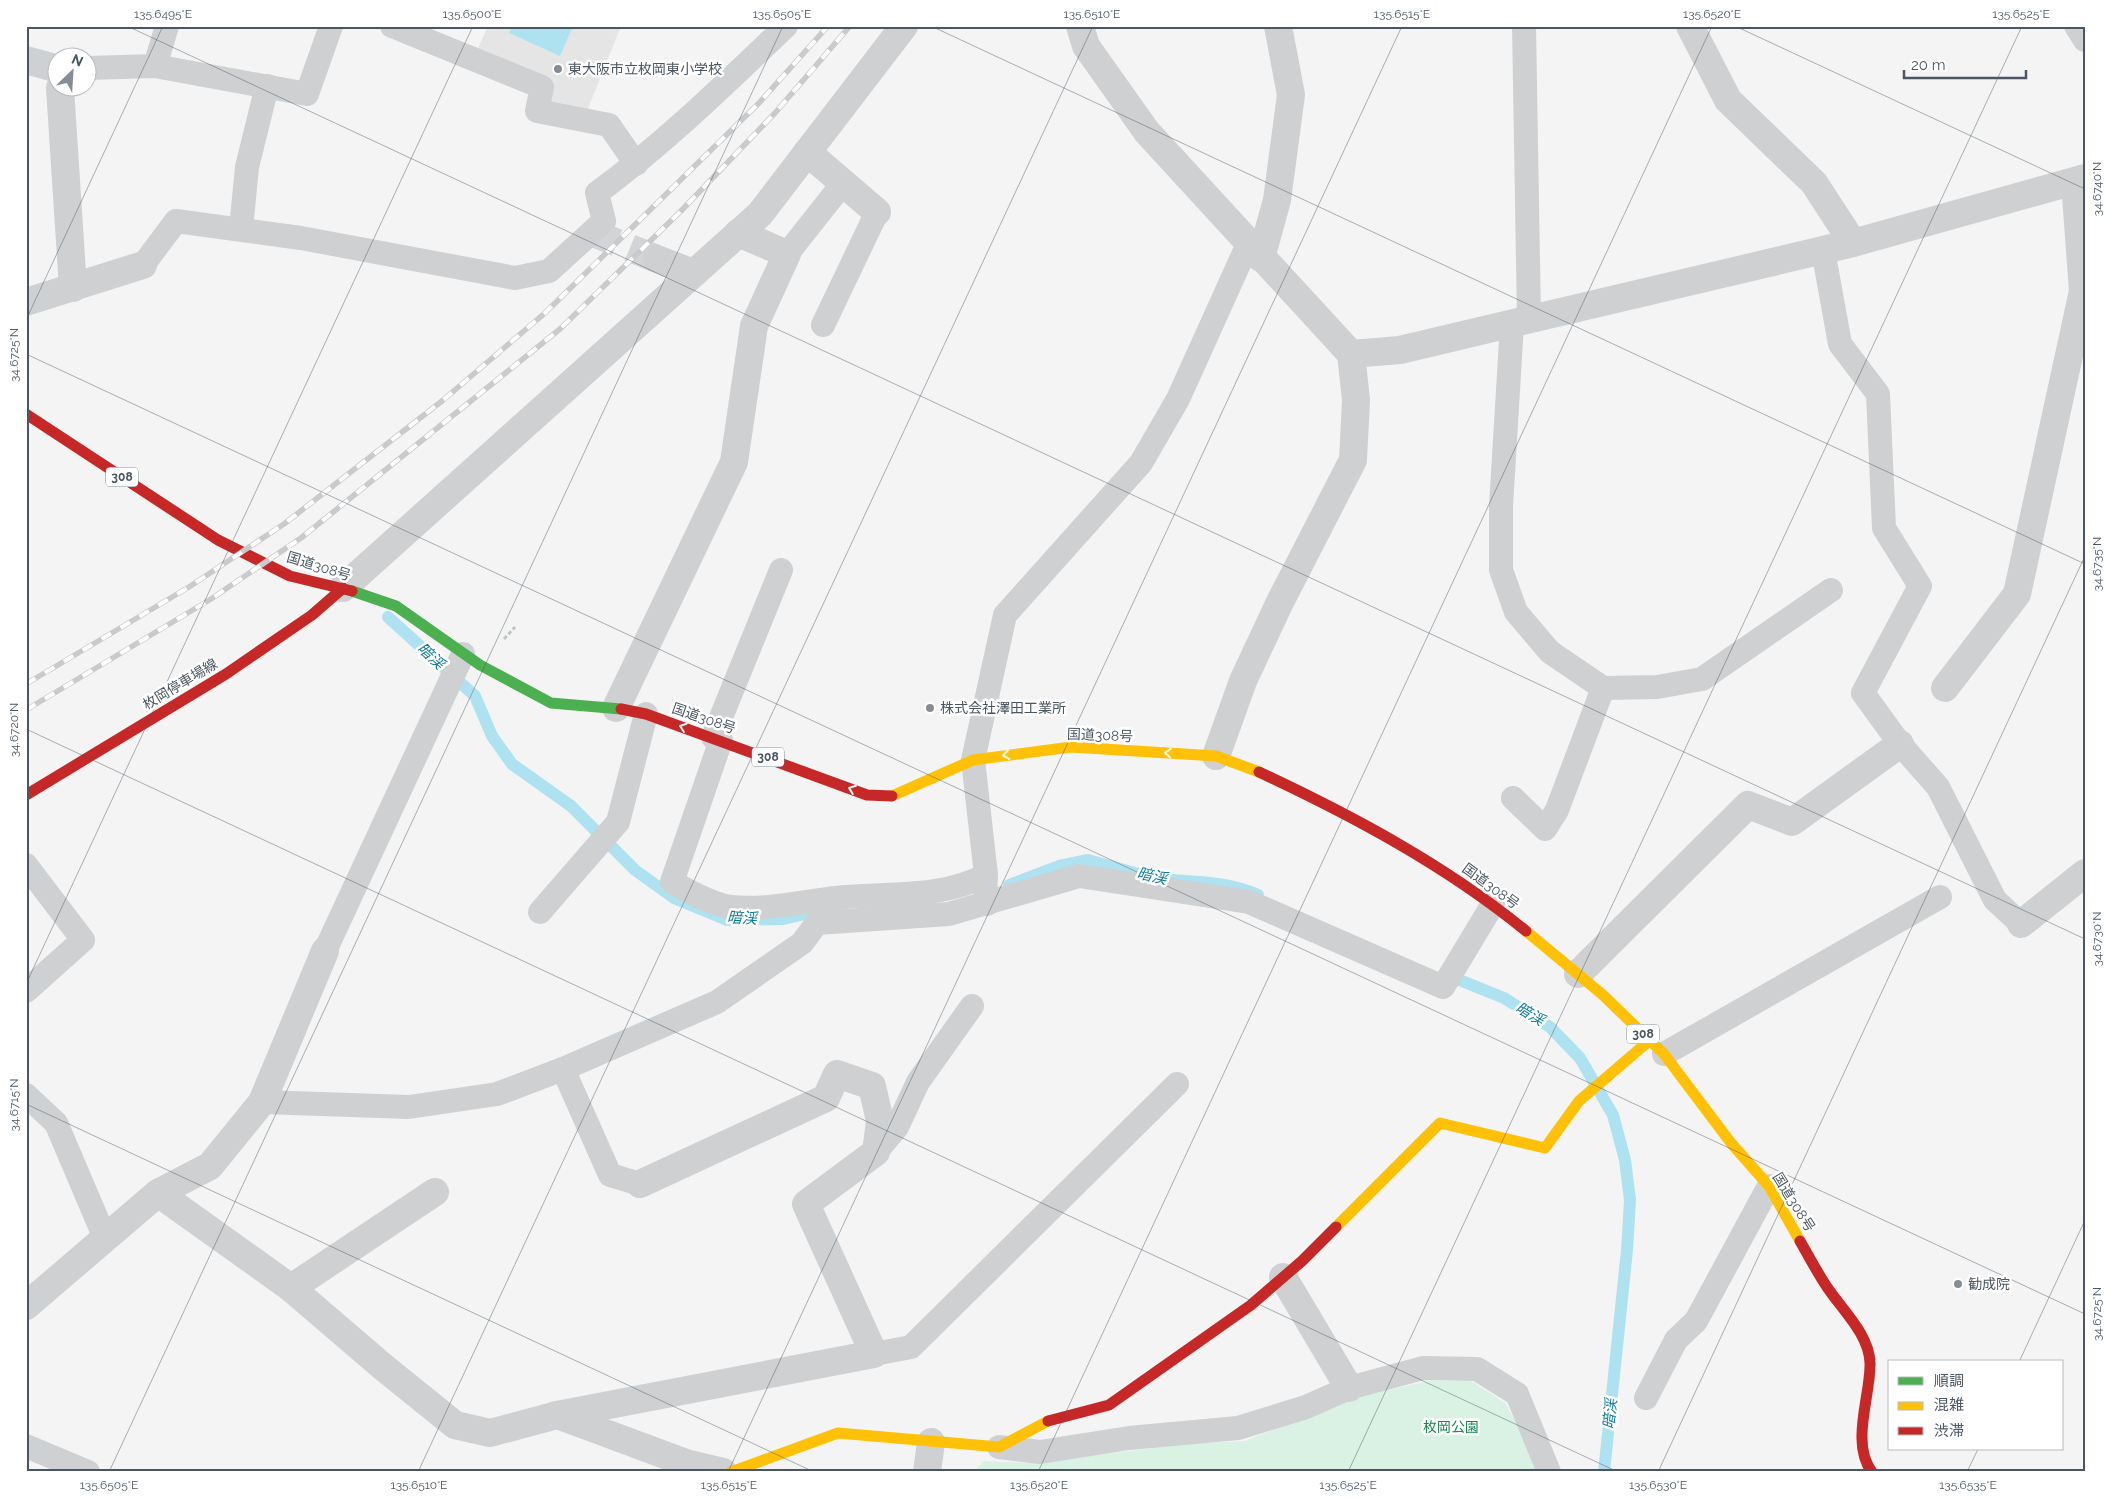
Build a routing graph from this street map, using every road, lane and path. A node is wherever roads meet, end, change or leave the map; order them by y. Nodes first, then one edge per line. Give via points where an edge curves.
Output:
1 (167, 26) edge
2 (331, 26) edge
3 (392, 26) edge
4 (786, 26) edge
5 (904, 26) edge
6 (1080, 26) edge
7 (1278, 26) edge
8 (1524, 26) edge
9 (1690, 26) edge
10 (2076, 26) edge
11 (2085, 40) edge
12 (26, 60) edge
13 (48, 66) edge
14 (155, 66) junction
15 (98, 68) edge
16 (267, 86) junction
17 (61, 98) edge
18 (807, 152) junction
19 (636, 164) junction
20 (2080, 180) edge
21 (844, 182) junction
22 (877, 212) joint
23 (241, 229) junction
24 (738, 233) junction
25 (1853, 243) junction
26 (1823, 250) junction
27 (1255, 251) junction
28 (787, 254) junction
29 (657, 259) tunnel mouth
30 (143, 265) joint
31 (693, 273) junction
32 (73, 288) junction
33 (26, 302) edge
34 (1520, 322) junction
35 (823, 325) dead end
36 (1351, 354) junction
37 (26, 414) edge
38 (781, 570) dead end
39 (343, 588) junction
40 (1831, 590) dead end
41 (457, 668) junction
42 (1603, 688) junction
43 (1945, 688) dead end
44 (616, 708) junction
45 (646, 714) junction
46 (717, 738) junction
47 (1900, 744) junction
48 (1216, 756) junction
49 (973, 760) junction
50 (26, 795) edge
51 (1513, 798) dead end
52 (26, 865) edge
53 (2085, 873) edge
54 (986, 892) junction
55 (1940, 897) dead end
56 (1494, 904) junction
57 (540, 912) dead end
58 (2021, 924) joint
59 (325, 951) joint
60 (1578, 974) junction
61 (26, 991) edge
62 (972, 1006) dead end
63 (1657, 1047) junction
64 (564, 1069) junction
65 (1177, 1084) dead end
66 (26, 1095) edge
67 (262, 1102) junction
68 (876, 1152) junction
69 (640, 1184) joint
70 (1769, 1186) junction
71 (435, 1192) dead end
72 (158, 1193) junction
73 (105, 1238) junction
74 (1283, 1277) junction
75 (290, 1288) junction
76 (26, 1306) edge
77 (874, 1354) junction
78 (1349, 1388) junction
79 (1646, 1398) dead end
80 (557, 1415) junction
81 (931, 1442) junction
82 (26, 1446) edge
83 (999, 1447) junction
84 (88, 1472) edge
85 (723, 1472) edge
86 (731, 1472) edge
87 (927, 1472) edge
88 (1549, 1472) edge
89 (1872, 1472) edge

1 - 14 lane
2 - 16 lane via 307,94
3 - 19 lane via 542,87 537,111 609,125
4 - 19 lane
5 - 18 street
6 - 27 street via 1086,46 1147,132
7 - 27 street via 1291,94 1277,200
8 - 34 lane
9 - 25 street via 1728,100 1814,183
10 - 11 lane
12 - 13 street
14 - 15 lane
14 - 16 lane
16 - 23 lane via 247,167
17 - 32 street
18 - 21 street
18 - 24 street via 760,214
19 - 23 lane via 597,193 604,221 549,271 515,278
20 - 25 street
20 - 43 street via 2083,291 2017,594
21 - 22 street
21 - 28 lane
22 - 35 lane
23 - 30 lane via 176,221
24 - 28 street
24 - 31 street
25 - 26 street
26 - 34 street
26 - 47 lane via 1840,344 1878,394 1884,528 1920,586 1863,693
27 - 36 street
27 - 49 lane via 1141,463 1004,615
28 - 44 street via 754,326 734,462
29 - 31 street
30 - 32 street
31 - 39 street
32 - 33 street
34 - 36 street via 1400,350
34 - 42 lane via 1501,506 1501,570 1516,612 1550,652
36 - 48 street via 1356,400 1352,460 1243,681
37 - 39 main road, 国道308号 / 308 via 218,540 290,576
38 - 46 lane
39 - 41 main road, 国道308号 / 308 via 396,606
39 - 50 main road, 枚岡停車場線 via 312,615 226,674
40 - 42 lane via 1702,679 1657,687
41 - 44 main road, 国道308号 / 308 via 552,703
41 - 59 lane
42 - 51 lane via 1557,810 1545,829
44 - 45 main road, 国道308号 / 308
46 -> 45 main road, 国道308号 / 308
45 - 57 lane via 618,822
49 -> 46 main road, 国道308号 / 308 via 892,796 867,795
46 - 54 lane via 672,882 691,893 730,907 906,895 968,885
47 - 58 lane via 1938,787 1994,900
47 - 60 street via 1792,822 1748,805
48 -> 49 main road, 国道308号 / 308 via 1071,747
48 - 56 main road, 国道308号 / 308 via 1244,765 1308,795 1428,860
49 - 54 lane
52 - 61 lane via 83,940
53 - 58 street
54 - 56 lane via 1079,876 1249,902 1443,987
54 - 64 lane via 949,914 817,923 802,943 717,1002
55 - 63 lane
56 - 60 main road, 国道308号 / 308
59 - 67 street
60 - 63 main road, 国道308号 / 308
62 - 68 lane via 918,1082 897,1127
63 - 70 main road, 国道308号 / 308 via 1731,1143
63 - 74 main road via 1615,1070 1579,1101 1545,1148 1440,1123
64 - 67 lane via 497,1094 409,1107
64 - 69 lane via 610,1175
65 - 77 lane via 911,1346
66 - 73 lane via 56,1123
67 - 72 street via 210,1166
68 - 69 street via 880,1121 872,1086 837,1074 826,1098
68 - 77 street via 806,1204
70 - 79 lane via 1696,1320 1676,1340
70 - 89 main road, 国道308号 / 308 via 1825,1284 1862,1336 1870,1361 1862,1420 1863,1445
71 - 75 street
72 - 73 street
72 - 75 street
73 - 76 street
74 - 78 street
74 - 83 main road via 1251,1305 1109,1405 1046,1421
75 - 80 street via 455,1425 490,1433
77 - 80 street
78 - 83 lane via 1306,1407 1238,1428 1129,1438 1040,1452
78 - 88 lane via 1423,1368 1477,1369 1517,1394
80 - 85 street via 689,1464
81 - 83 main road
81 - 86 main road via 838,1433
81 - 87 street
82 - 84 lane

